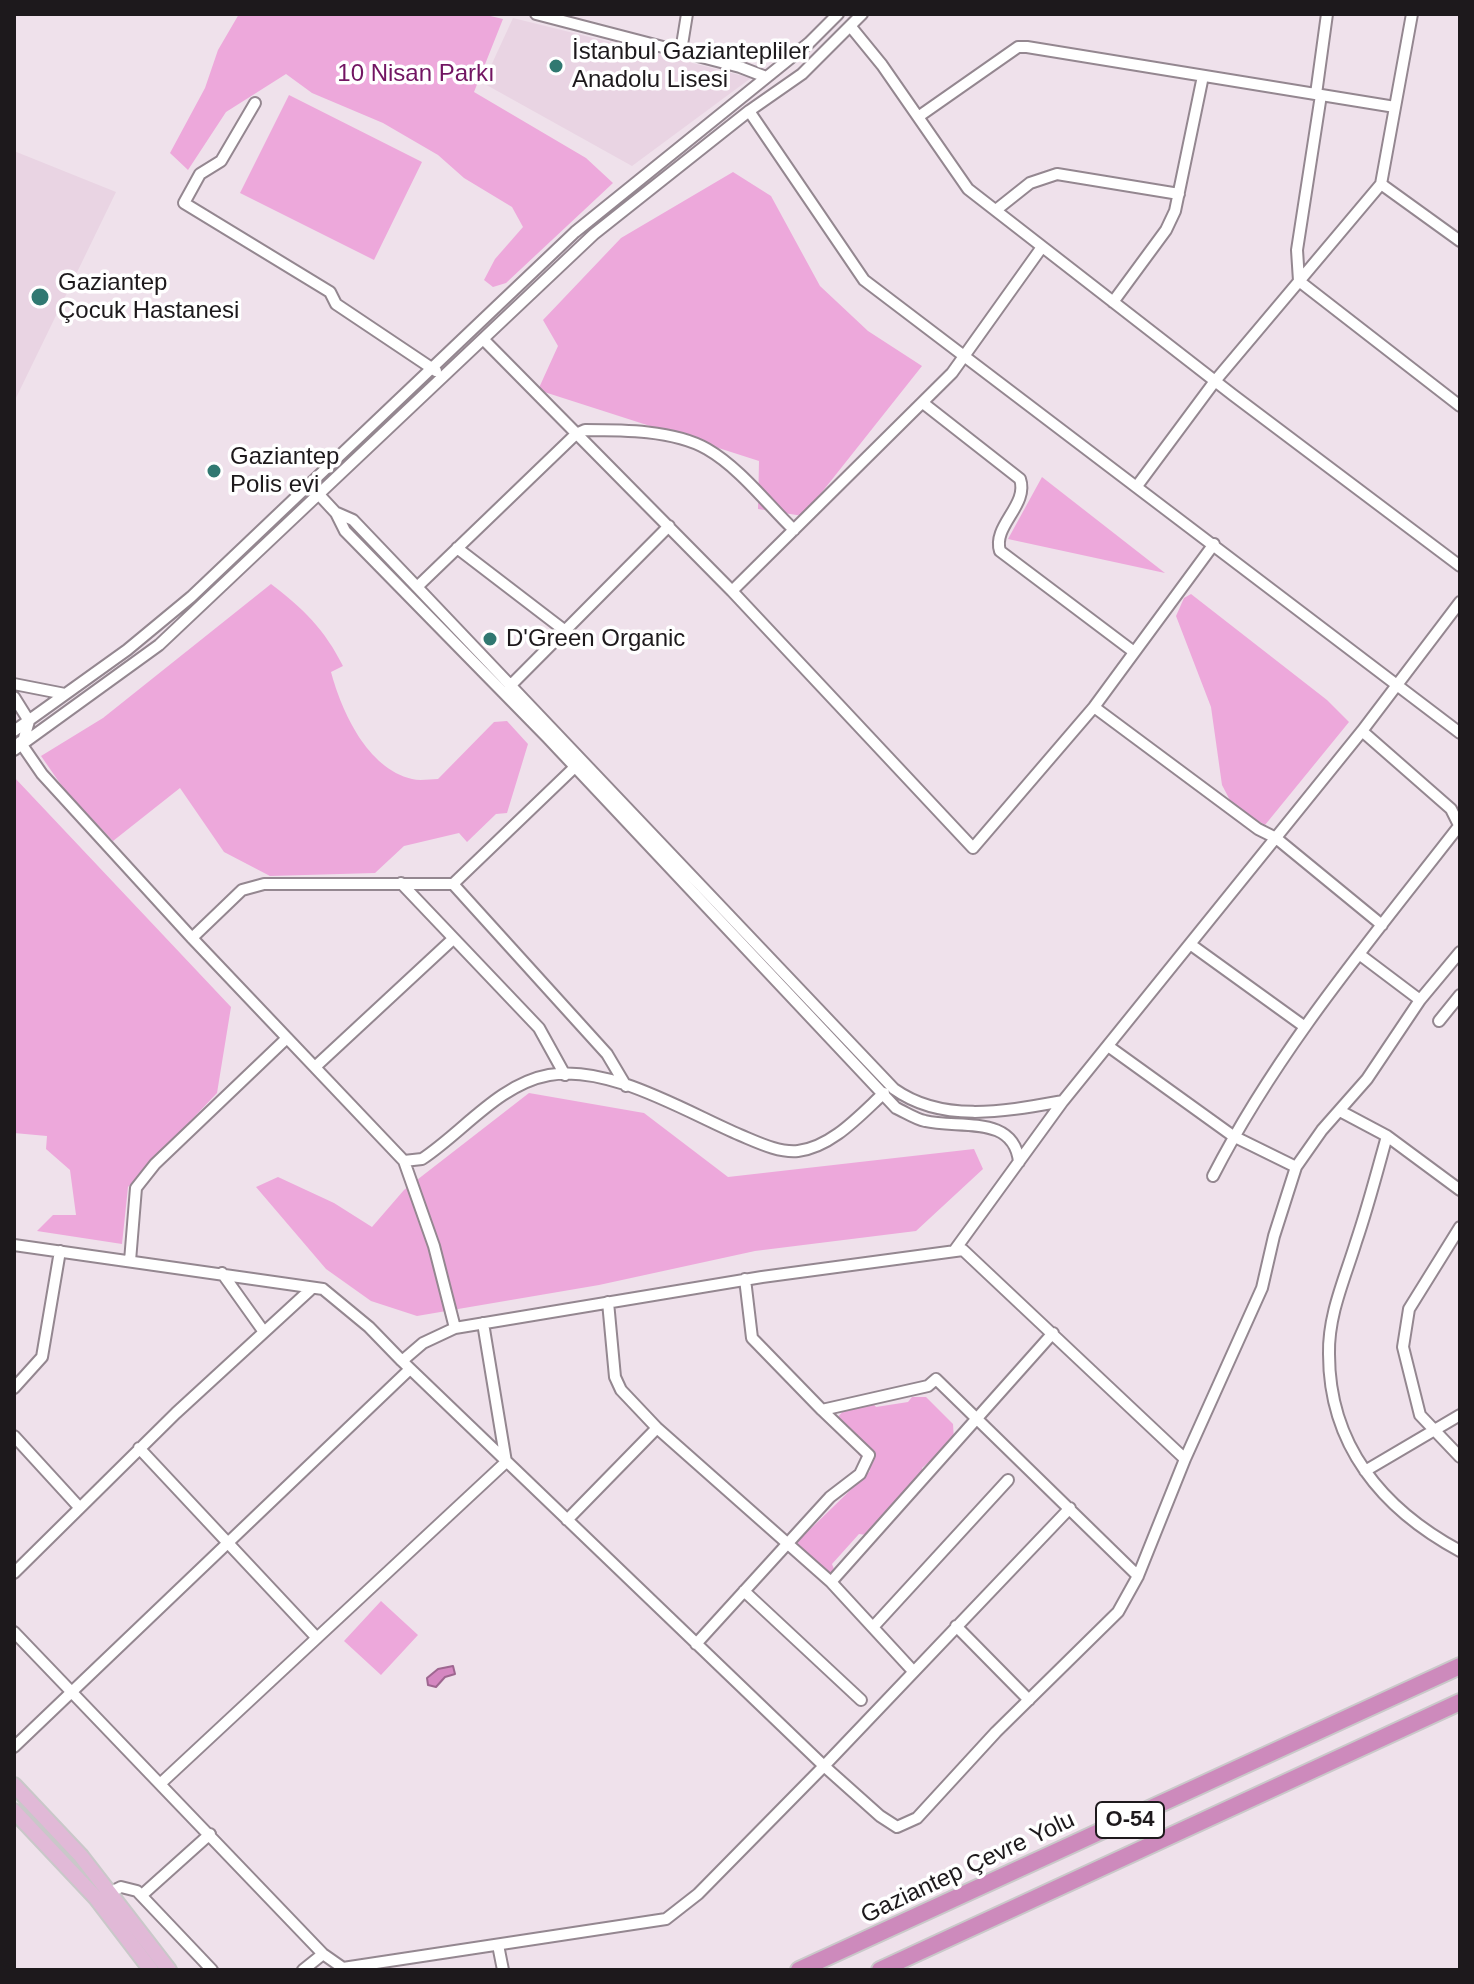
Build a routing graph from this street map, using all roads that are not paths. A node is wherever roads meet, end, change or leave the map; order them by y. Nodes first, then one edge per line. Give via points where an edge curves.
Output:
1 (536, 14) edge
2 (687, 14) edge
3 (838, 14) edge
4 (862, 14) edge
5 (1327, 14) edge
6 (1412, 14) edge
7 (564, 18) edge
8 (851, 27) junction
9 (681, 51) junction
10 (1203, 76) junction
11 (766, 77) junction
12 (1319, 95) junction
13 (255, 103) dead end
14 (1395, 107) junction
15 (749, 111) junction
16 (918, 117) junction
17 (1381, 184) junction
18 (1179, 194) junction
19 (996, 210) junction
20 (1460, 241) edge
21 (1042, 247) junction
22 (1299, 281) junction
23 (1113, 302) junction
24 (483, 339) junction
25 (964, 354) junction
26 (433, 368) junction
27 (443, 378) junction
28 (1215, 381) junction
29 (923, 403) junction
30 (1460, 406) edge
31 (576, 434) junction
32 (310, 485) junction
33 (1137, 486) junction
34 (320, 496) junction
35 (336, 513) junction
36 (669, 526) junction
37 (794, 530) junction
38 (1214, 544) junction
39 (457, 548) junction
40 (1460, 566) edge
41 (417, 587) junction
42 (732, 591) junction
43 (1460, 602) edge
44 (564, 630) junction
45 (1134, 652) junction
46 (14, 684) edge
47 (1397, 684) junction
48 (510, 686) junction
49 (65, 694) junction
50 (14, 697) edge
51 (1094, 707) junction
52 (29, 721) junction
53 (1362, 731) junction
54 (14, 732) edge
55 (1460, 733) edge
56 (18, 748) edge
57 (578, 764) junction
58 (1460, 826) edge
59 (1276, 838) junction
60 (401, 883) junction
61 (453, 884) junction
62 (1382, 925) junction
63 (192, 938) junction
64 (453, 939) junction
65 (1190, 944) junction
66 (1460, 952) edge
67 (1359, 954) junction
68 (1460, 995) edge
69 (1420, 1000) junction
70 (1439, 1021) dead end
71 (1305, 1027) junction
72 (287, 1038) junction
73 (1108, 1046) junction
74 (315, 1067) junction
75 (565, 1075) junction
76 (626, 1086) junction
77 (884, 1093) junction
78 (1063, 1101) junction
79 (1340, 1111) junction
80 (1233, 1136) junction
81 (1387, 1136) junction
82 (404, 1161) junction
83 (1019, 1162) junction
84 (1296, 1167) junction
85 (1213, 1176) dead end
86 (1460, 1190) edge
87 (1460, 1227) edge
88 (14, 1245) edge
89 (60, 1251) junction
90 (954, 1251) junction
91 (130, 1261) junction
92 (222, 1273) junction
93 (745, 1279) junction
94 (310, 1290) junction
95 (608, 1302) junction
96 (483, 1323) junction
97 (455, 1328) junction
98 (264, 1332) junction
99 (1053, 1333) junction
100 (406, 1365) junction
101 (14, 1388) edge
102 (822, 1410) junction
103 (1460, 1415) edge
104 (978, 1422) junction
105 (657, 1428) junction
106 (1434, 1432) junction
107 (14, 1436) edge
108 (139, 1448) junction
109 (1460, 1457) edge
110 (1185, 1459) junction
111 (506, 1462) junction
112 (1365, 1471) junction
113 (1008, 1480) dead end
114 (79, 1507) junction
115 (1070, 1508) junction
116 (567, 1520) junction
117 (229, 1543) junction
118 (786, 1543) junction
119 (1460, 1551) edge
120 (14, 1573) edge
121 (1138, 1576) junction
122 (831, 1582) junction
123 (744, 1591) junction
124 (874, 1626) junction
125 (956, 1626) junction
126 (14, 1632) edge
127 (317, 1638) junction
128 (696, 1644) junction
129 (1460, 1666) edge
130 (913, 1671) junction
131 (71, 1694) junction
132 (861, 1700) dead end
133 (1029, 1700) junction
134 (1460, 1702) edge
135 (14, 1747) edge
136 (824, 1766) junction
137 (160, 1784) junction
138 (14, 1785) edge
139 (14, 1811) edge
140 (210, 1834) junction
141 (109, 1893) junction
142 (142, 1895) junction
143 (498, 1945) junction
144 (323, 1954) junction
145 (151, 1970) edge
146 (169, 1970) edge
147 (212, 1970) edge
148 (303, 1970) edge
149 (503, 1970) edge
150 (799, 1970) edge
151 (880, 1970) edge

1 - 7 street
2 - 9 street
3 - 11 street
4 - 8 street
5 - 12 street
6 - 14 street
7 - 9 street
8 - 15 street via 802,74
8 - 16 street
9 - 11 street
10 - 12 street
10 - 16 street via 1018,47
10 - 18 street
11 - 26 street via 595,214
12 - 14 street
12 - 22 street via 1297,250
13 - 26 street via 221,161 200,174 184,203 330,292 336,304
14 - 17 street
15 - 24 street via 594,234
15 - 25 street via 864,280
16 - 19 street via 968,189
17 - 20 street
17 - 22 street
18 - 19 street via 1057,174 1037,179
18 - 23 street via 1166,230
19 - 21 street
21 - 23 street
21 - 25 street
22 - 28 street
22 - 30 street
23 - 28 street
24 - 27 street
24 - 31 street
25 - 29 street
25 - 33 street
26 - 27 street
26 - 32 street
27 - 34 street
28 - 33 street
28 - 40 street
29 - 37 street
29 - 45 street via 1020,479 1022,494 998,540 1000,551
31 - 36 street
31 - 37 street via 589,430 675,437 696,444 725,462
31 - 39 street
32 - 34 street
32 - 49 street via 191,597
33 - 38 street
34 - 35 street
34 - 56 street via 159,645
35 - 41 street via 353,520
35 - 57 street via 345,531
36 - 42 street
36 - 44 street
37 - 42 street
38 - 45 street
38 - 47 street
39 - 41 street
39 - 44 street
41 - 48 street
42 - 51 street via 973,848
43 - 47 street
44 - 48 street
45 - 51 street
46 - 49 street
47 - 53 street
47 - 55 street
48 - 57 street
49 - 52 street
50 - 52 street
51 - 59 street
52 - 54 street
52 - 56 street
53 - 58 street via 1451,809
53 - 59 street
54 - 56 street
56 - 63 street
57 - 61 street
57 - 77 street
57 - 78 street via 894,1089 916,1105 954,1111
58 - 62 street
59 - 62 street
59 - 65 street
60 - 61 street
60 - 63 street via 264,884 242,890
60 - 64 street
61 - 76 street via 607,1054
62 - 67 street
63 - 72 street
64 - 74 street
64 - 75 street via 539,1028
65 - 71 street
65 - 73 street
66 - 69 street
67 - 69 street
67 - 71 street
68 - 70 street
69 - 79 street
71 - 80 street
72 - 74 street
72 - 91 street via 136,1188
73 - 78 street
73 - 80 street
74 - 82 street
75 - 76 street via 586,1074
75 - 82 street via 549,1075 515,1088 422,1159
76 - 77 street via 767,1146 798,1151 824,1143
77 - 83 street via 896,1108 921,1121 989,1125 1011,1138
78 - 83 street
79 - 81 street
79 - 84 street
80 - 84 street
80 - 85 street
81 - 86 street
81 - 112 street via 1336,1299 1329,1353 1335,1410 1351,1453
82 - 97 street
83 - 90 street
84 - 110 street via 1262,1288
87 - 106 street via 1409,1309 1403,1347 1420,1415
88 - 89 street
89 - 91 street
89 - 101 street via 42,1357
90 - 93 street
90 - 99 street via 963,1250
91 - 92 street
92 - 94 street
92 - 98 street
93 - 95 street
93 - 102 street via 752,1338
94 - 98 street
94 - 100 street via 323,1289
95 - 96 street
95 - 105 street via 615,1377
96 - 97 street
96 - 111 street
97 - 100 street via 423,1343
98 - 108 street
99 - 104 street
99 - 110 street
100 - 111 street
100 - 117 street
102 - 104 street via 928,1386 936,1379
102 - 118 street via 869,1455 860,1474
103 - 106 street
104 - 115 street
104 - 122 street
105 - 116 street
105 - 118 street
106 - 109 street
106 - 112 street
107 - 114 street
108 - 114 street
108 - 117 street
110 - 121 street
111 - 116 street
111 - 127 street
112 - 119 street via 1423,1531
113 - 124 street
114 - 120 street
115 - 121 street
115 - 125 street
116 - 128 street
117 - 127 street
117 - 131 street
118 - 122 street
118 - 123 street
121 - 133 street via 1118,1612
122 - 124 street
123 - 128 street
123 - 132 street
124 - 130 street
125 - 130 street
125 - 133 street
126 - 131 street
127 - 137 street
128 - 136 street
129 - 150 highway, Gaziantep Çevre Yolu / O-54
130 - 136 street
131 - 135 street
131 - 137 street
133 - 136 street via 917,1818 897,1827
134 - 151 highway, O-54
136 - 143 street via 698,1894 666,1919
137 - 140 street
138 - 141 main road
139 - 145 main road via 96,1898
140 - 142 street
140 - 144 street
141 - 142 street via 126,1887
141 - 146 main road
142 - 147 street
143 - 144 street via 343,1968
143 - 149 street
144 - 148 street

